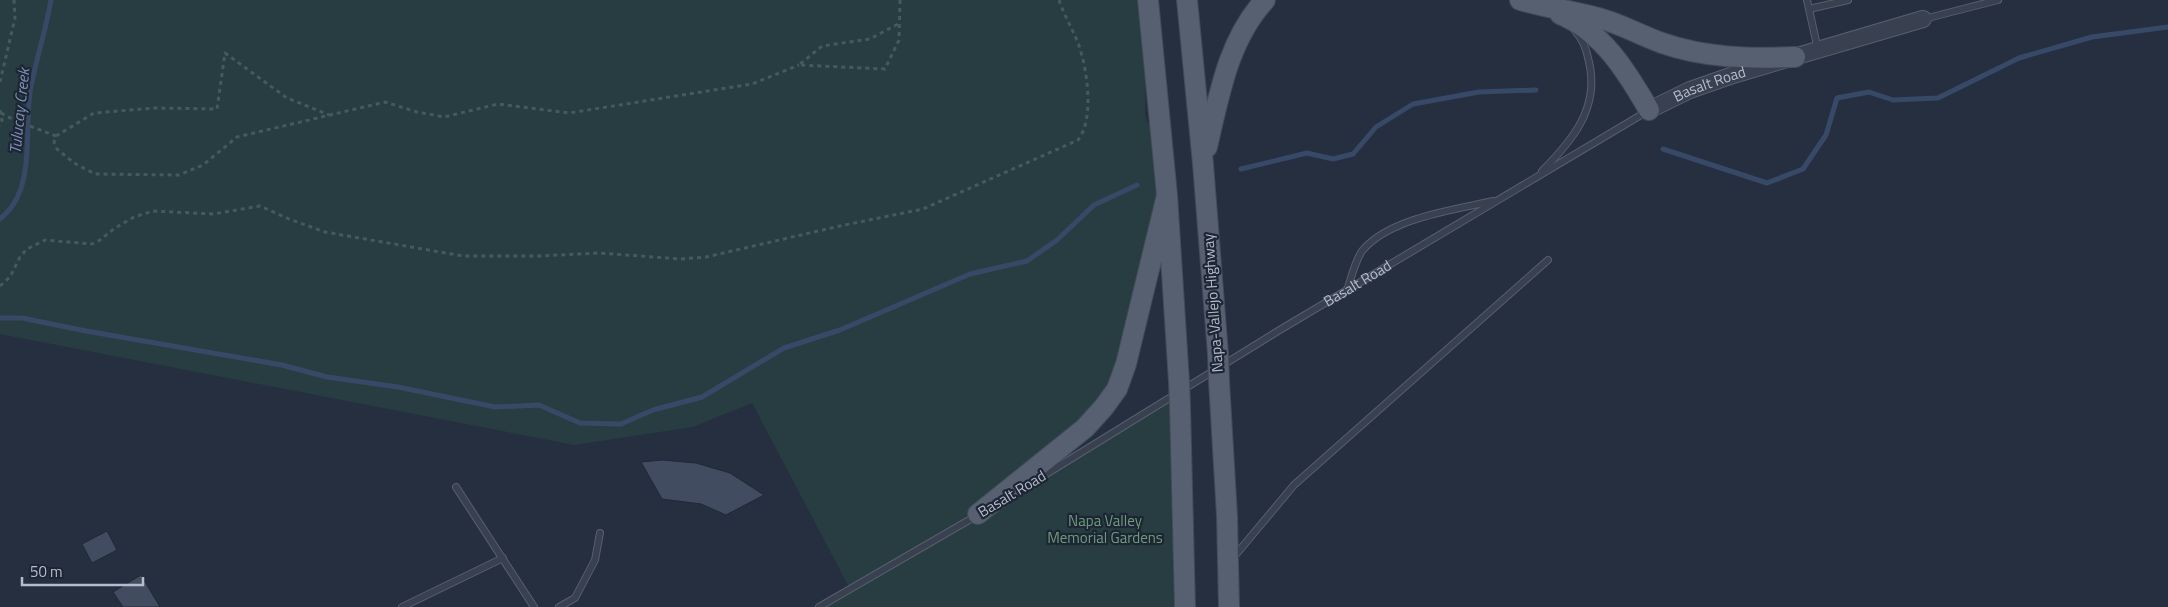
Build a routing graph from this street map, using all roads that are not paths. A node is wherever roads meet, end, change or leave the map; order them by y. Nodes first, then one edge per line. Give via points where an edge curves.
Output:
1 (1148, 0) edge
2 (1187, 0) edge
3 (1264, 0) edge
4 (1520, 0) edge
5 (1807, 0) edge
6 (1848, 0) edge
7 (1998, 0) edge
8 (1542, 6) junction
9 (1809, 9) junction
10 (1923, 19) joint
11 (1818, 50) junction
12 (1795, 57) junction
13 (1649, 110) junction
14 (1203, 164) junction
15 (1535, 178) junction
16 (1167, 195) junction
17 (1499, 199) junction
18 (1548, 260) dead end
19 (1347, 290) junction
20 (456, 487) dead end
21 (978, 514) junction
22 (600, 533) dead end
23 (503, 558) junction
24 (1228, 565) junction
25 (402, 607) edge
26 (534, 607) edge
27 (559, 607) edge
28 (819, 607) edge
29 (1184, 607) edge
30 (1229, 607) edge

1 - 16 main road
2 - 14 main road, Napa-Vallejo Highway
3 - 14 main road via 1240,35 1229,63
4 - 8 main road
5 - 9 lane
6 - 9 lane
7 - 10 lane
8 - 12 main road via 1588,14 1688,51 1717,56
8 - 13 main road via 1571,18 1595,36 1617,59
8 - 15 lane via 1565,20 1578,34 1587,51 1592,90 1587,112 1576,132
9 - 11 lane
10 - 11 street, Basalt Road
11 - 12 street, Basalt Road
12 - 13 street, Basalt Road via 1690,90
13 - 15 lane, Basalt Road
14 - 24 main road, Napa-Vallejo Highway, bridge via 1218,354
15 - 17 lane, Basalt Road
16 - 21 main road via 1128,355 1116,389 1085,428
16 - 29 main road, bridge via 1180,406
17 - 19 lane, Basalt Road
17 - 19 lane via 1419,219 1384,232 1362,252
18 - 24 lane via 1294,485
19 - 21 lane, Basalt Road
20 - 23 lane
21 - 28 lane, Basalt Road
22 - 27 lane via 595,560 575,598
23 - 25 lane
23 - 26 lane
24 - 30 main road, Napa-Vallejo Highway

